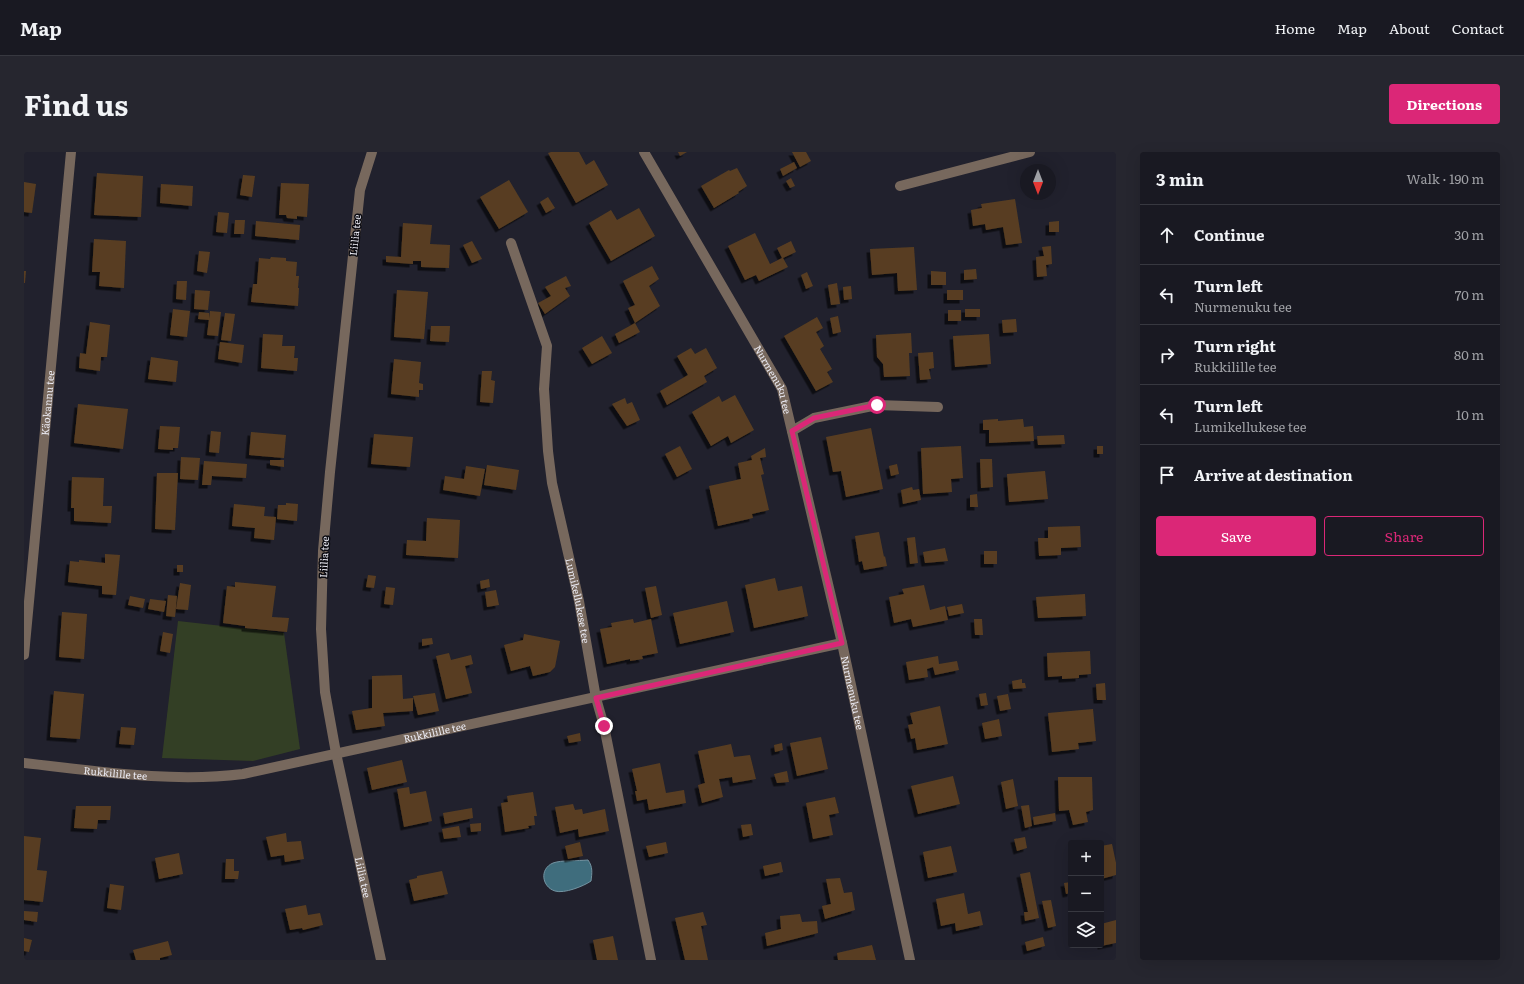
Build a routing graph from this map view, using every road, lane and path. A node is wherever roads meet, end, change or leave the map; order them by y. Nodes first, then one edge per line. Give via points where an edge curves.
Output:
1 (72, 152) edge
2 (372, 152) edge
3 (644, 152) edge
4 (1030, 152) edge
5 (900, 186) dead end
6 (511, 243) dead end
7 (938, 406) dead end
8 (792, 431) junction
9 (842, 643) junction
10 (24, 655) edge
11 (596, 698) junction
12 (336, 753) junction
13 (24, 764) edge
14 (381, 960) edge
15 (651, 960) edge
16 (910, 960) edge

1 - 10 street, Käokannu tee
2 - 12 street, Liilia tee via 360,190 323,551 321,629 325,692
3 - 8 street, Nurmenuku tee via 782,389
4 - 5 street
6 - 11 street, Lumikellukese tee via 547,346 544,389 552,484 579,601
7 - 8 street via 877,405 814,418
8 - 9 street, Nurmenuku tee
9 - 11 street, Rukkilille tee
9 - 16 street, Nurmenuku tee
11 - 12 street, Rukkilille tee
11 - 15 street, Lumikellukese tee via 604,726
12 - 13 street, Rukkilille tee via 243,774 193,778
12 - 14 street, Liilia tee

